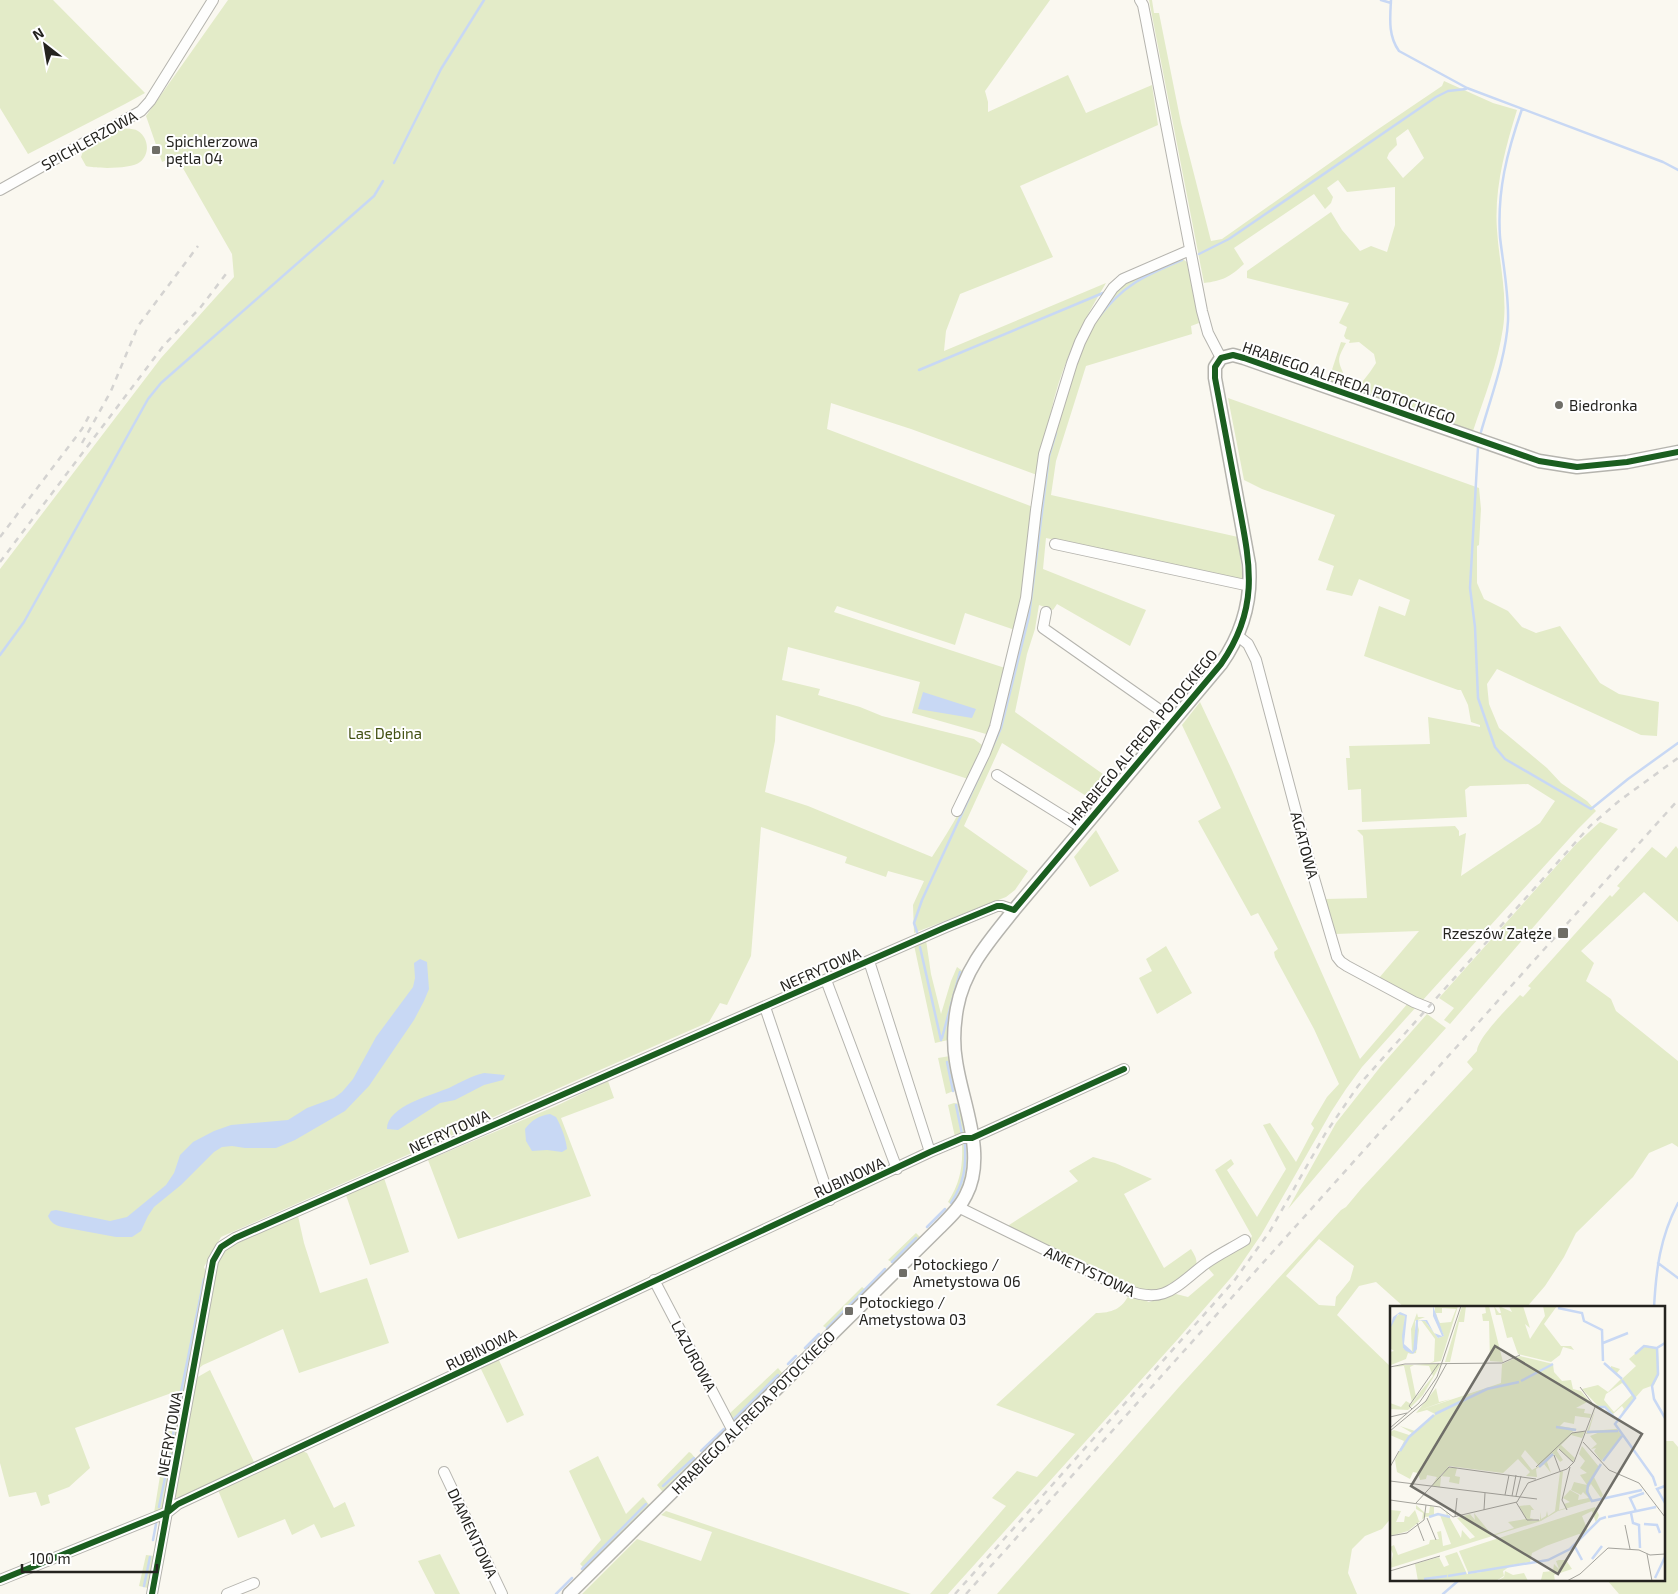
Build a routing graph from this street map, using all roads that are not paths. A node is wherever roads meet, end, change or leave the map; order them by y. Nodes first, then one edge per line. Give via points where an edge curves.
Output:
1 (213, 0) edge
2 (1140, 0) edge
3 (0, 190) edge
4 (1190, 250) junction
5 (1221, 358) junction
6 (1678, 452) edge
7 (1055, 544) dead end
8 (1250, 586) junction
9 (1046, 612) dead end
10 (1238, 636) junction
11 (1174, 720) junction
12 (997, 775) dead end
13 (957, 811) dead end
14 (1082, 828) junction
15 (1014, 910) junction
16 (869, 961) junction
17 (826, 980) junction
18 (766, 1007) junction
19 (1429, 1008) dead end
20 (1124, 1069) dead end
21 (972, 1138) junction
22 (930, 1152) junction
23 (897, 1168) junction
24 (830, 1200) junction
25 (958, 1207) junction
26 (1245, 1240) dead end
27 (654, 1280) junction
28 (733, 1431) junction
29 (444, 1472) dead end
30 (168, 1512) junction
31 (0, 1580) edge
32 (254, 1583) dead end
33 (152, 1594) edge
34 (227, 1594) edge
35 (502, 1594) edge
36 (568, 1594) edge

1 - 3 street, SPICHLERZOWA via 141,111
2 - 4 street, HRABIEGO ALFREDA POTOCKIEGO
4 - 5 street, HRABIEGO ALFREDA POTOCKIEGO via 1208,333
4 - 13 street via 1118,283 1104,300 1080,342 1044,454 1026,598 995,727
5 - 6 street, HRABIEGO ALFREDA POTOCKIEGO via 1233,355 1244,358 1539,461 1577,467
5 - 8 street, HRABIEGO ALFREDA POTOCKIEGO via 1215,367 1215,378 1247,545
7 - 8 street
8 - 10 street, HRABIEGO ALFREDA POTOCKIEGO
9 - 11 street, HRABIEGO ALFREDA POTOCKIEGO via 1043,628
10 - 11 street, HRABIEGO ALFREDA POTOCKIEGO via 1221,664
10 - 19 street, AGATOWA via 1248,644 1256,660 1337,957 1347,966
11 - 14 street, HRABIEGO ALFREDA POTOCKIEGO
12 - 14 street
14 - 15 street, HRABIEGO ALFREDA POTOCKIEGO
15 - 16 street, NEFRYTOWA via 997,906
15 - 21 street, HRABIEGO ALFREDA POTOCKIEGO via 975,961 960,993 957,1008 956,1060
16 - 17 street, NEFRYTOWA
16 - 22 street
17 - 18 street, NEFRYTOWA
17 - 23 street
18 - 24 street
18 - 30 street, NEFRYTOWA via 235,1238 221,1247 213,1261
20 - 21 street, RUBINOWA
21 - 22 street, RUBINOWA via 964,1138
21 - 25 street, HRABIEGO ALFREDA POTOCKIEGO via 974,1172
22 - 23 street, RUBINOWA
23 - 24 street, RUBINOWA
24 - 27 street, RUBINOWA
25 - 26 street, AMETYSTOWA via 1147,1296 1167,1293 1206,1262
25 - 28 street, HRABIEGO ALFREDA POTOCKIEGO
27 - 28 street, LAZUROWA
27 - 30 street, RUBINOWA via 187,1500
28 - 36 street, HRABIEGO ALFREDA POTOCKIEGO
29 - 35 street, DIAMENTOWA
30 - 31 street, RUBINOWA
30 - 33 street, NEFRYTOWA
32 - 34 street

